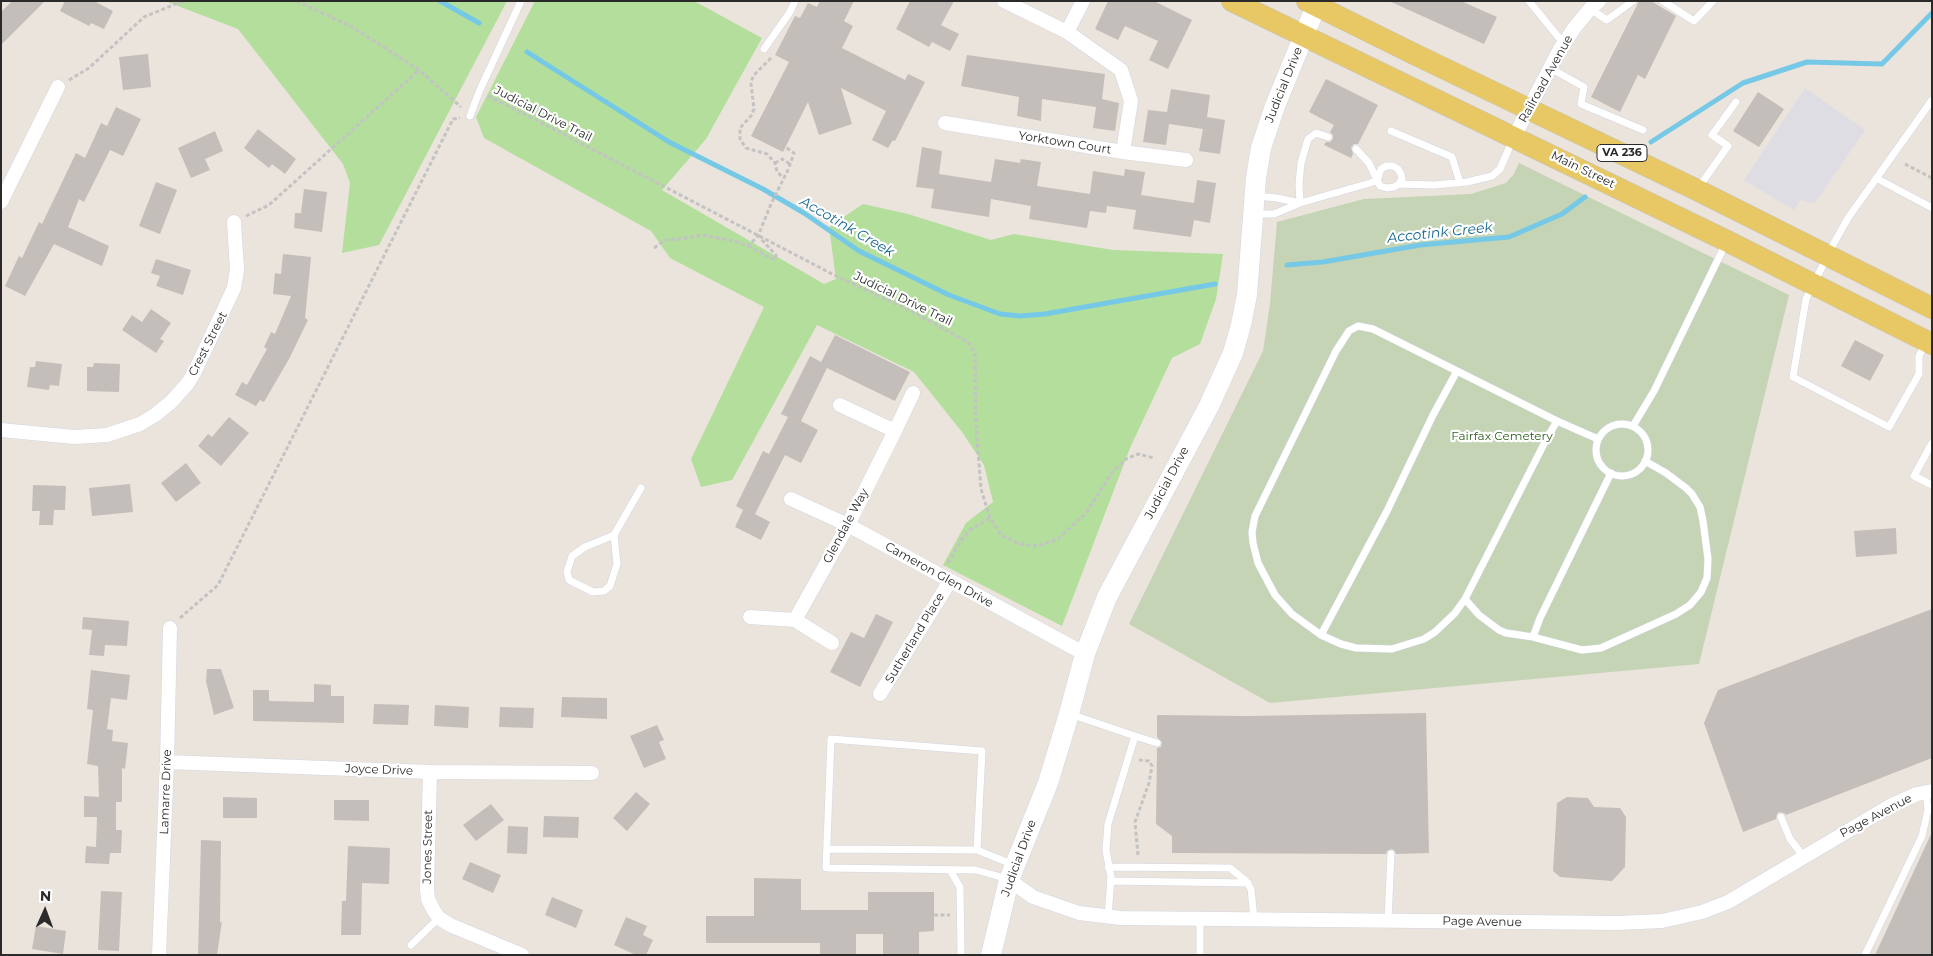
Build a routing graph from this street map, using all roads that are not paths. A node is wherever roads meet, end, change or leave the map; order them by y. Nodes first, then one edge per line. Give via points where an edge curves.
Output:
1 (521, 1) edge
2 (795, 1) edge
3 (1004, 1) edge
4 (1083, 1) edge
5 (1232, 1) edge
6 (1530, 1) edge
7 (1633, 1) edge
8 (1663, 1) edge
9 (1714, 1) edge
10 (1311, 4) edge
11 (1595, 5) edge
12 (1067, 32) junction
13 (1304, 36) junction
14 (1564, 44) junction
15 (764, 49) dead end
16 (1550, 68) junction
17 (58, 87) road end
18 (1932, 100) edge
19 (1736, 102) dead end
20 (1529, 109) junction
21 (470, 116) road end
22 (945, 123) dead end
23 (1643, 130) dead end
24 (1391, 131) dead end
25 (1328, 137) dead end
26 (1514, 137) junction
27 (1356, 148) dead end
28 (1123, 152) junction
29 (1186, 160) dead end
30 (1876, 178) junction
31 (1377, 181) junction
32 (1460, 182) junction
33 (1399, 184) junction
34 (1697, 190) junction
35 (1, 202) edge
36 (1300, 203) junction
37 (1254, 205) junction
38 (1932, 208) edge
39 (234, 222) road end
40 (1727, 241) junction
41 (1828, 256) junction
42 (1814, 284) junction
43 (1932, 308) edge
44 (1929, 343) edge
45 (1457, 371) junction
46 (913, 393) dead end
47 (840, 404) dead end
48 (1557, 421) junction
49 (1633, 426) junction
50 (1, 430) edge
51 (895, 431) junction
52 (1598, 439) junction
53 (1932, 444) edge
54 (1645, 461) junction
55 (1611, 473) junction
56 (1932, 485) edge
57 (642, 488) dead end
58 (791, 499) dead end
59 (848, 525) junction
60 (614, 535) junction
61 (945, 578) junction
62 (1465, 599) junction
63 (750, 617) dead end
64 (795, 620) junction
65 (170, 628) road end
66 (1321, 635) junction
67 (1533, 637) junction
68 (832, 643) dead end
69 (1084, 654) junction
70 (880, 694) dead end
71 (1070, 714) junction
72 (1135, 736) junction
73 (1157, 743) dead end
74 (167, 762) junction
75 (430, 772) junction
76 (592, 773) dead end
77 (1929, 792) edge
78 (1781, 817) dead end
79 (827, 849) junction
80 (977, 850) junction
81 (1391, 854) dead end
82 (1804, 857) junction
83 (1108, 867) junction
84 (950, 870) junction
85 (1012, 872) junction
86 (1110, 881) junction
87 (1248, 883) junction
88 (1108, 917) junction
89 (439, 918) junction
90 (1200, 919) junction
91 (1254, 919) junction
92 (1388, 921) junction
93 (411, 945) dead end
94 (159, 955) edge
95 (522, 955) edge
96 (961, 955) edge
97 (992, 955) edge
98 (1200, 955) edge
99 (1865, 955) edge

1 - 21 lane
2 - 15 lane
3 - 12 street
4 - 12 street
5 - 13 main road, Main Street / VA 236
6 - 14 lane
7 - 11 lane via 1607,20
8 - 9 lane via 1694,21
10 - 13 street, Judicial Drive
10 - 20 main road, VA 236
11 - 14 street, Railroad Avenue
12 - 28 street via 1121,70 1131,101
13 - 26 main road, Main Street / VA 236
13 - 37 street, Judicial Drive via 1266,129
14 - 16 street, Railroad Avenue
16 - 20 street, Railroad Avenue
16 - 23 lane via 1584,87 1581,104
17 - 35 street
18 - 30 lane
19 - 34 lane via 1712,135 1728,146
20 - 26 street, Railroad Avenue
20 - 34 main road, VA 236
22 - 28 street, Yorktown Court
24 - 32 lane via 1452,157
25 - 36 lane via 1316,133 1308,139 1301,163
26 - 32 lane via 1500,169 1492,176
26 - 40 main road, Main Street / VA 236
27 - 31 lane via 1369,163
28 - 29 street, Yorktown Court
30 - 38 lane
30 - 41 lane via 1848,218
31 - 33 lane via 1387,188
31 - 33 lane via 1381,169 1393,166 1401,174
31 - 36 lane
32 - 33 lane
34 - 41 main road, VA 236
36 - 37 lane via 1276,198
36 - 37 lane via 1274,214
37 - 69 street, Judicial Drive via 1246,295 1233,353 1209,406 1107,597
39 - 50 street, Crest Street via 234,288 195,371 171,402 140,424 107,435 74,437
40 - 42 main road, Main Street / VA 236
40 - 49 lane via 1654,391
41 - 42 lane
41 - 43 main road, VA 236
42 - 44 main road, Main Street / VA 236
42 - 44 lane via 1806,299 1793,377 1890,427 1919,374 1919,356
45 - 48 lane
45 - 66 lane
45 - 66 lane via 1373,329 1358,326 1349,331 1336,351 1255,516 1252,532 1258,563 1275,595 1292,614
46 - 51 street, Glendale Way
47 - 51 street
48 - 52 lane
48 - 62 lane
49 - 52 lane via 1617,424 1609,427
49 - 54 lane via 1645,438
51 - 59 street, Glendale Way
52 - 55 lane via 1596,455 1604,469
53 - 56 lane via 1914,476
54 - 55 lane via 1626,475
54 - 67 lane via 1686,488 1700,507 1708,559 1707,578 1701,592 1676,614 1601,648 1582,650
55 - 67 lane
57 - 60 lane
58 - 59 street, Cameron Glen Drive
59 - 61 street, Cameron Glen Drive
59 - 64 street, Glendale Way
60 - 60 lane via 617,564 610,586 594,592 570,580 567,572 572,556
61 - 69 street, Cameron Glen Drive
61 - 70 street, Sutherland Place
62 - 66 lane via 1435,632 1413,644 1392,649 1356,648
62 - 67 lane via 1499,630
63 - 64 street
64 - 68 street
65 - 74 street, Lamarre Drive
69 - 71 street, Judicial Drive
71 - 72 lane
71 - 85 street, Judicial Drive via 1048,783
72 - 73 lane
72 - 83 lane via 1108,824
74 - 75 street, Joyce Drive
74 - 94 street, Lamarre Drive
75 - 76 street, Joyce Drive
75 - 89 street, Jones Street via 427,889 428,899
77 - 82 street, Page Avenue via 1890,806
77 - 99 lane via 1922,836
78 - 82 lane via 1790,839
79 - 80 lane
79 - 80 lane via 831,739 982,751
79 - 84 lane via 826,868
80 - 85 lane
81 - 92 lane
82 - 92 street, Page Avenue via 1728,902 1683,918 1618,923
83 - 86 lane
83 - 87 lane via 1230,868
84 - 85 lane
84 - 96 lane via 960,887
85 - 88 street, Page Avenue via 1033,897 1079,913
85 - 97 street, Judicial Drive
86 - 87 lane
86 - 88 lane
87 - 91 lane
88 - 90 street, Page Avenue
89 - 93 lane
89 - 95 street
90 - 91 street, Page Avenue
90 - 98 lane
91 - 92 street, Page Avenue

